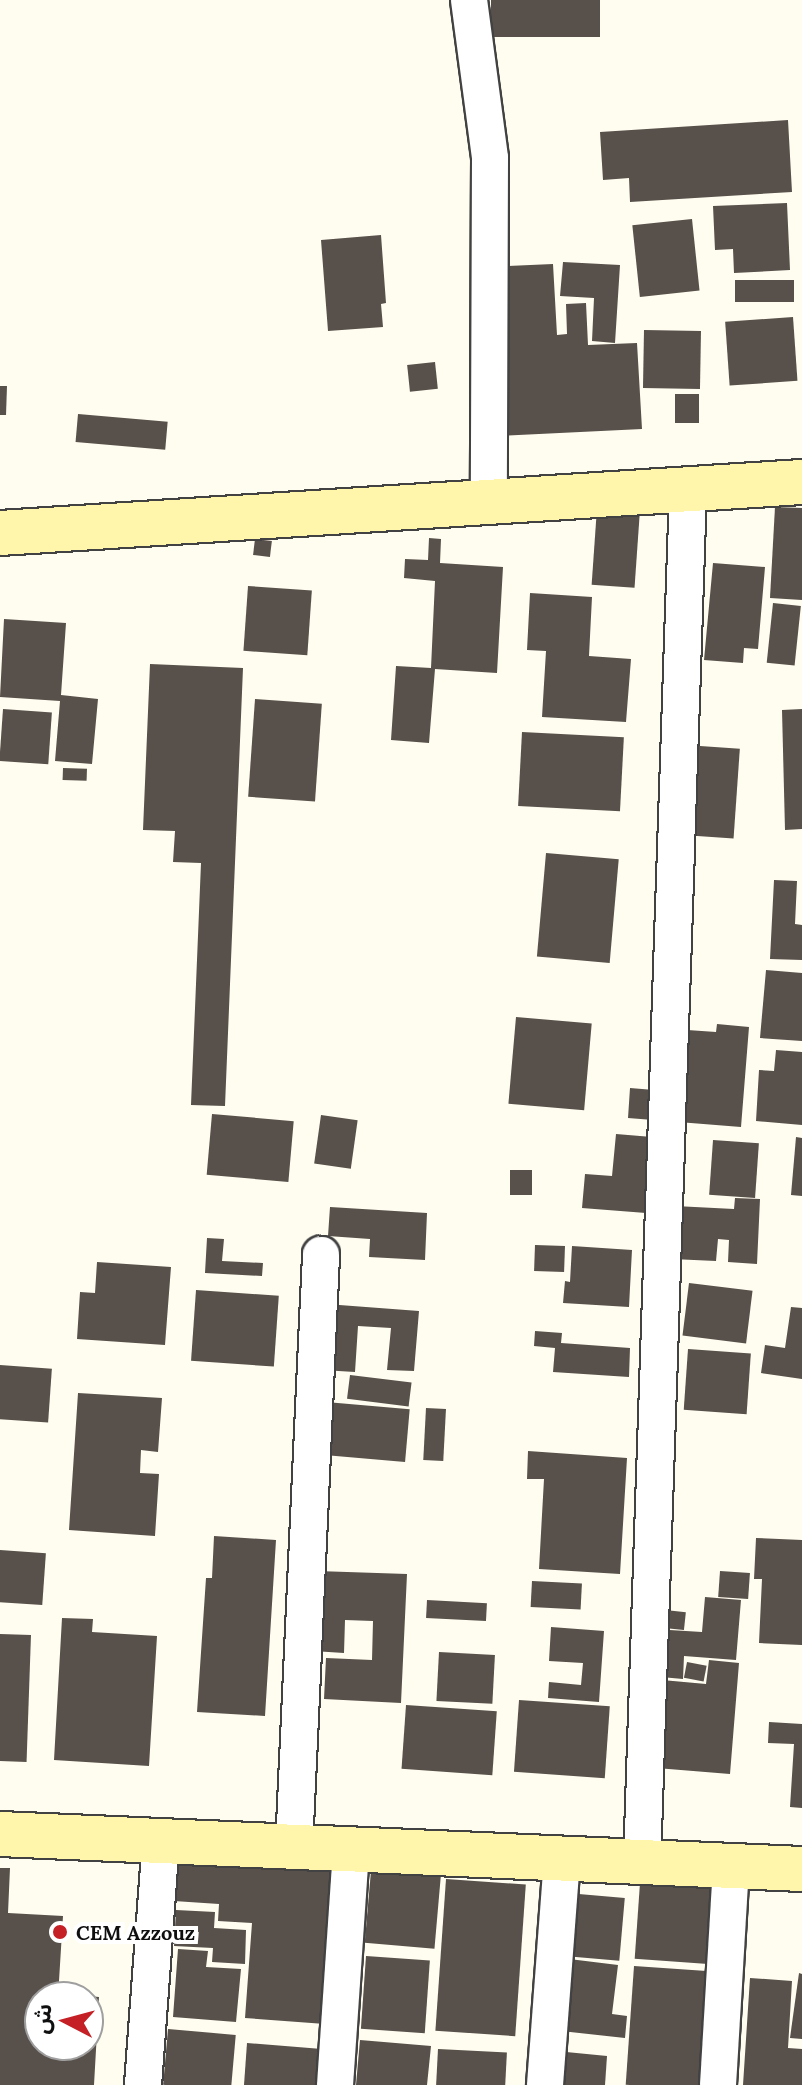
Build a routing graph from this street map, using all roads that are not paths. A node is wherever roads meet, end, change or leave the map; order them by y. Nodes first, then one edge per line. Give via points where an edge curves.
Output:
1 (469, 0) edge
2 (802, 482) edge
3 (688, 489) junction
4 (489, 501) junction
5 (0, 533) edge
6 (321, 1255) dead end
7 (0, 1834) edge
8 (161, 1842) junction
9 (294, 1848) junction
10 (351, 1851) junction
11 (562, 1860) junction
12 (642, 1863) junction
13 (731, 1866) junction
14 (802, 1869) edge
15 (143, 2085) edge
16 (335, 2085) edge
17 (545, 2085) edge
18 (718, 2085) edge

1 - 4 street via 490,158
2 - 3 street
3 - 4 street
3 - 12 street
4 - 5 street
6 - 9 street
7 - 8 street
8 - 9 street
8 - 15 street
9 - 10 street
10 - 11 street
10 - 16 street
11 - 12 street
11 - 17 street
12 - 13 street
13 - 14 street
13 - 18 street

